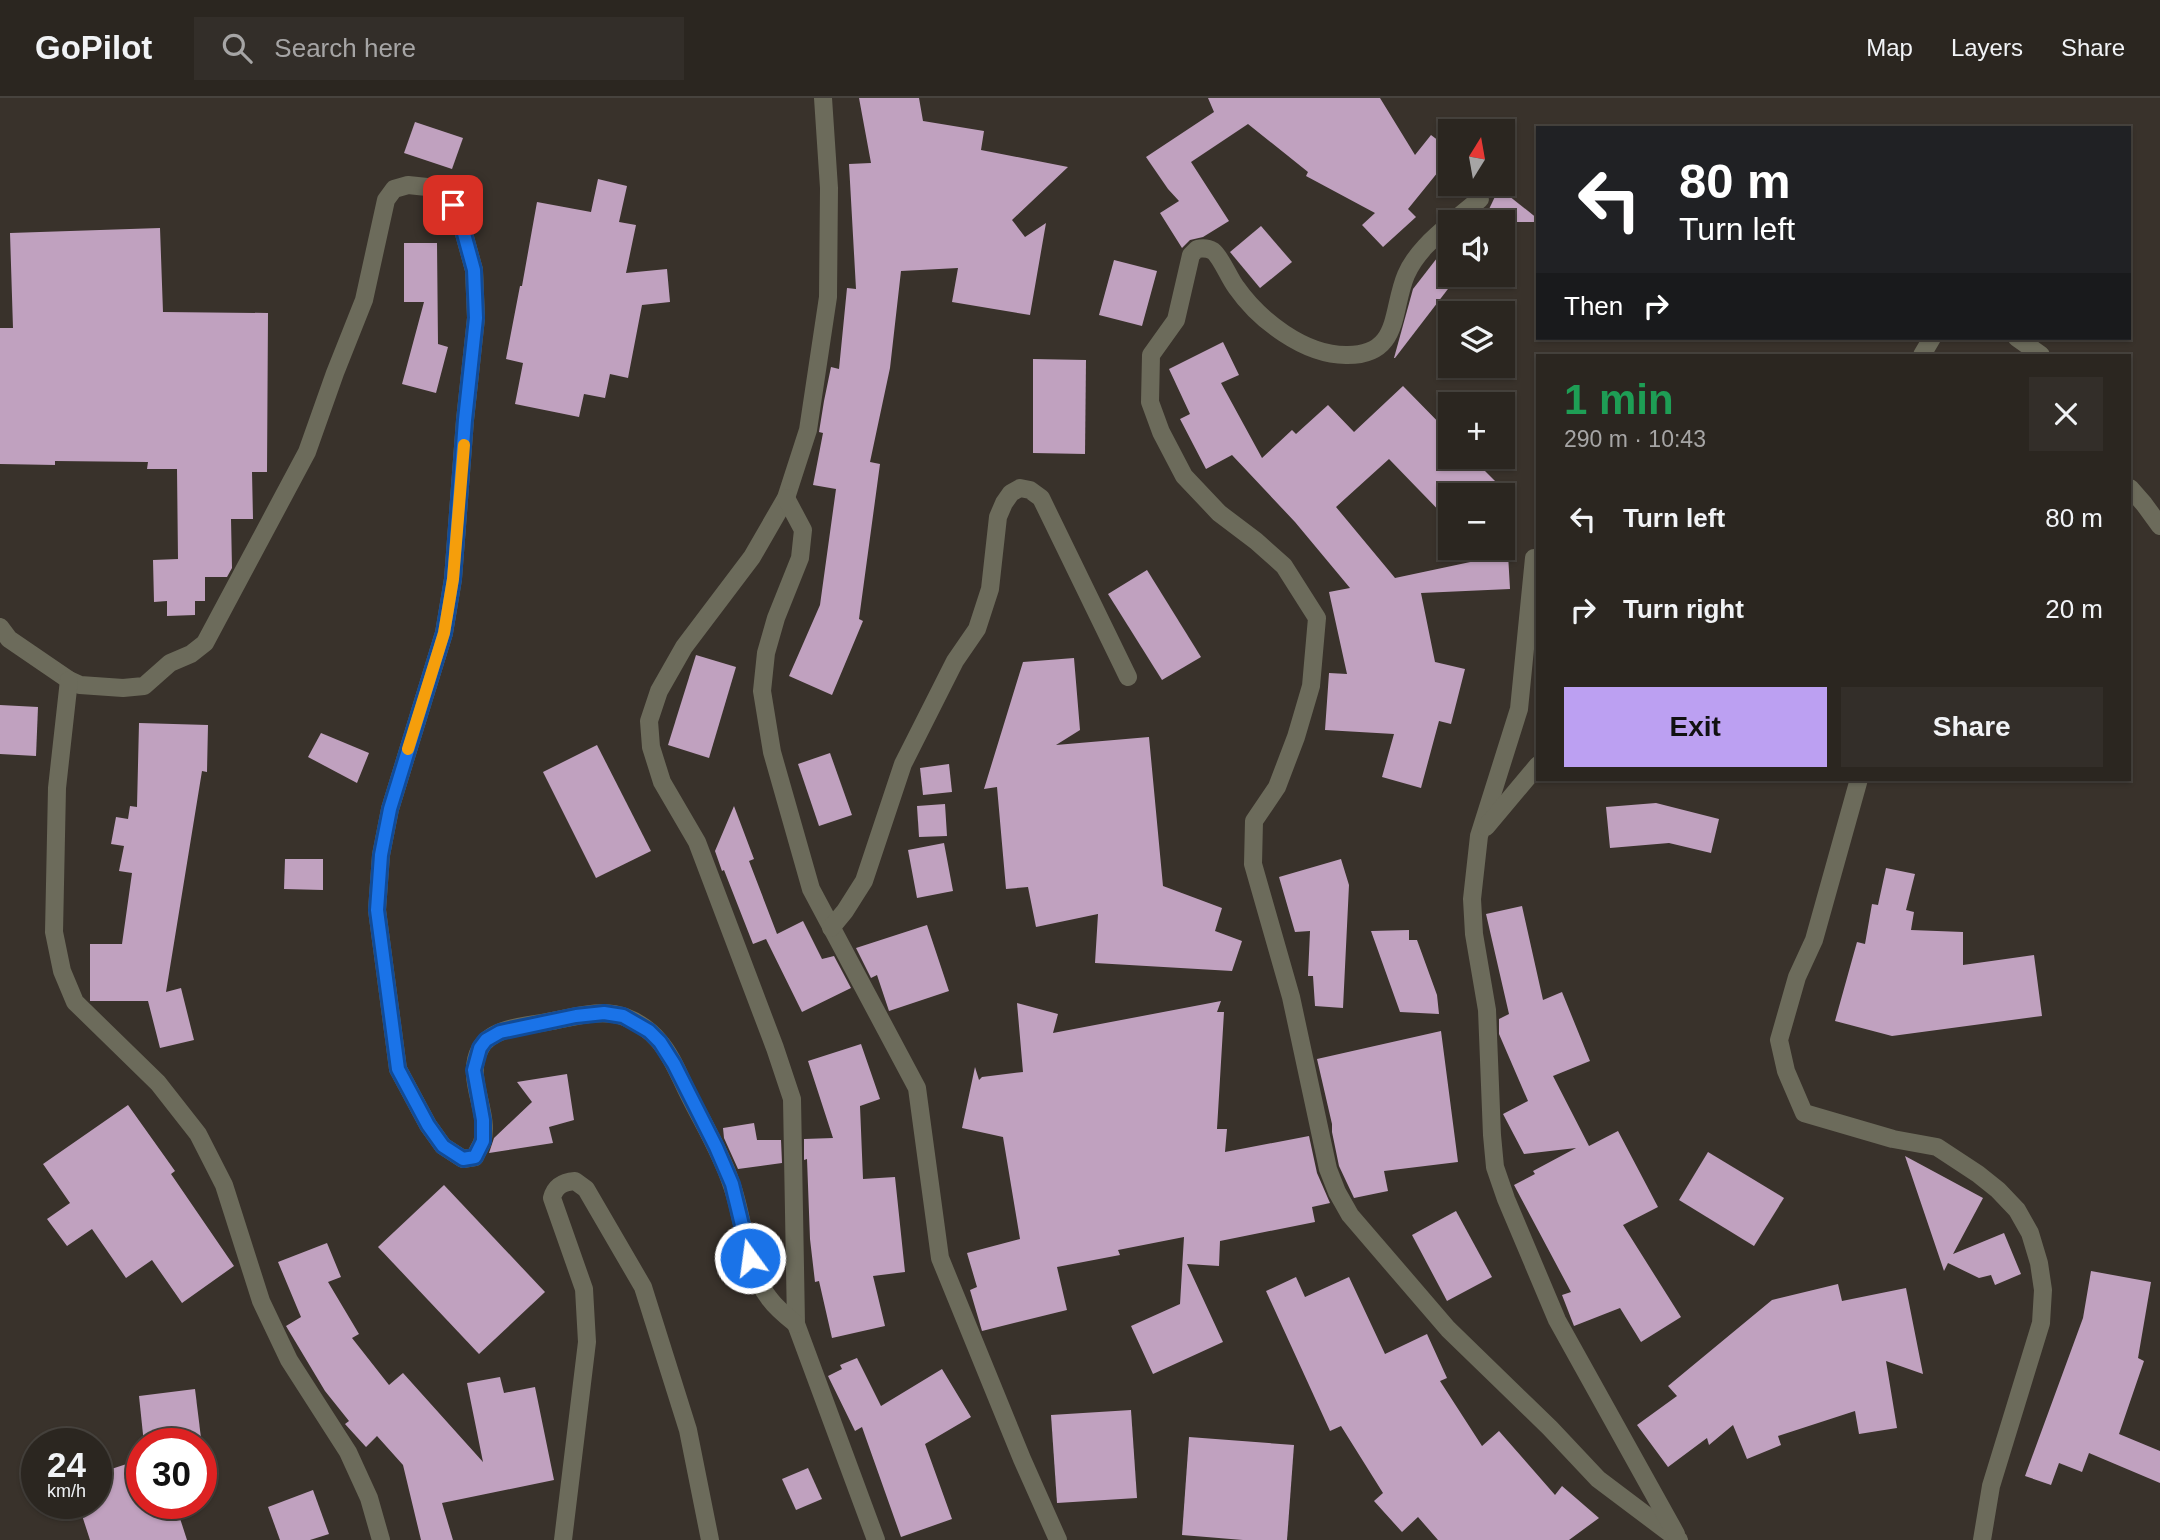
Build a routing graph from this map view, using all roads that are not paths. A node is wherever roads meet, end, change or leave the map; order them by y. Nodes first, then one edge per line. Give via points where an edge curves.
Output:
1 (823, 98) edge
2 (1480, 200) dead end
3 (1467, 210) edge
4 (1438, 234) edge
5 (2020, 340) edge
6 (2040, 354) edge
7 (2131, 489) edge
8 (786, 498) junction
9 (2160, 526) edge
10 (1534, 558) dead end
11 (0, 628) edge
12 (1128, 677) dead end
13 (69, 680) junction
14 (1536, 767) edge
15 (1858, 781) edge
16 (1479, 836) junction
17 (831, 928) junction
18 (796, 1324) junction
19 (382, 1540) edge
20 (563, 1540) edge
21 (710, 1540) edge
22 (876, 1540) edge
23 (1059, 1540) edge
24 (1679, 1540) edge
25 (1982, 1540) edge

1 - 8 street via 829,188 828,297 808,430
2 - 3 street
4 - 24 street via 1406,274 1386,339 1372,350 1353,355 1323,352 1278,329 1236,289 1214,252 1197,249 1191,255 1176,320 1151,355 1150,402 1184,476 1219,513 1284,566 1317,618 1311,686 1277,787 1254,821 1253,864 1291,997 1337,1192 1350,1215 1448,1329 1598,1479
5 - 6 street
7 - 9 street
8 - 17 street via 803,530 800,558 772,630 762,691 775,765 811,888
8 - 18 street via 752,558 684,647 659,691 649,721 662,782 697,842 792,1099
10 - 16 street via 1519,709
11 - 13 street
12 - 17 street via 1041,498 1020,488 1011,493 998,517 990,589 977,629 955,661 903,764 863,881
13 - 18 street via 80,685 144,687 170,663 205,643 307,452 364,300 386,200 394,189 408,185 437,192 453,205 463,230 474,270 476,318 444,633 390,809 381,855 377,910 398,1069 443,1146 463,1159 475,1157 483,1141 483,1120 474,1070 486,1040 500,1032 604,1013 639,1024 660,1042 674,1064 716,1147 732,1184 762,1289
13 - 19 street via 57,788 54,932 62,971 75,1002 158,1083 198,1134 224,1185 261,1301 289,1360 348,1452
14 - 16 street
15 - 25 street via 1814,940 1797,977 1779,1040 1786,1072 1804,1113 1937,1147 1998,1190 2030,1233 2043,1290 2041,1322 1990,1486
16 - 24 street via 1472,899 1487,1010 1495,1167 1557,1320
17 - 23 street via 917,1088 940,1258 1021,1459
18 - 22 street
20 - 21 street via 587,1342 584,1289 552,1198 557,1187 575,1181 586,1189 643,1287 688,1430

